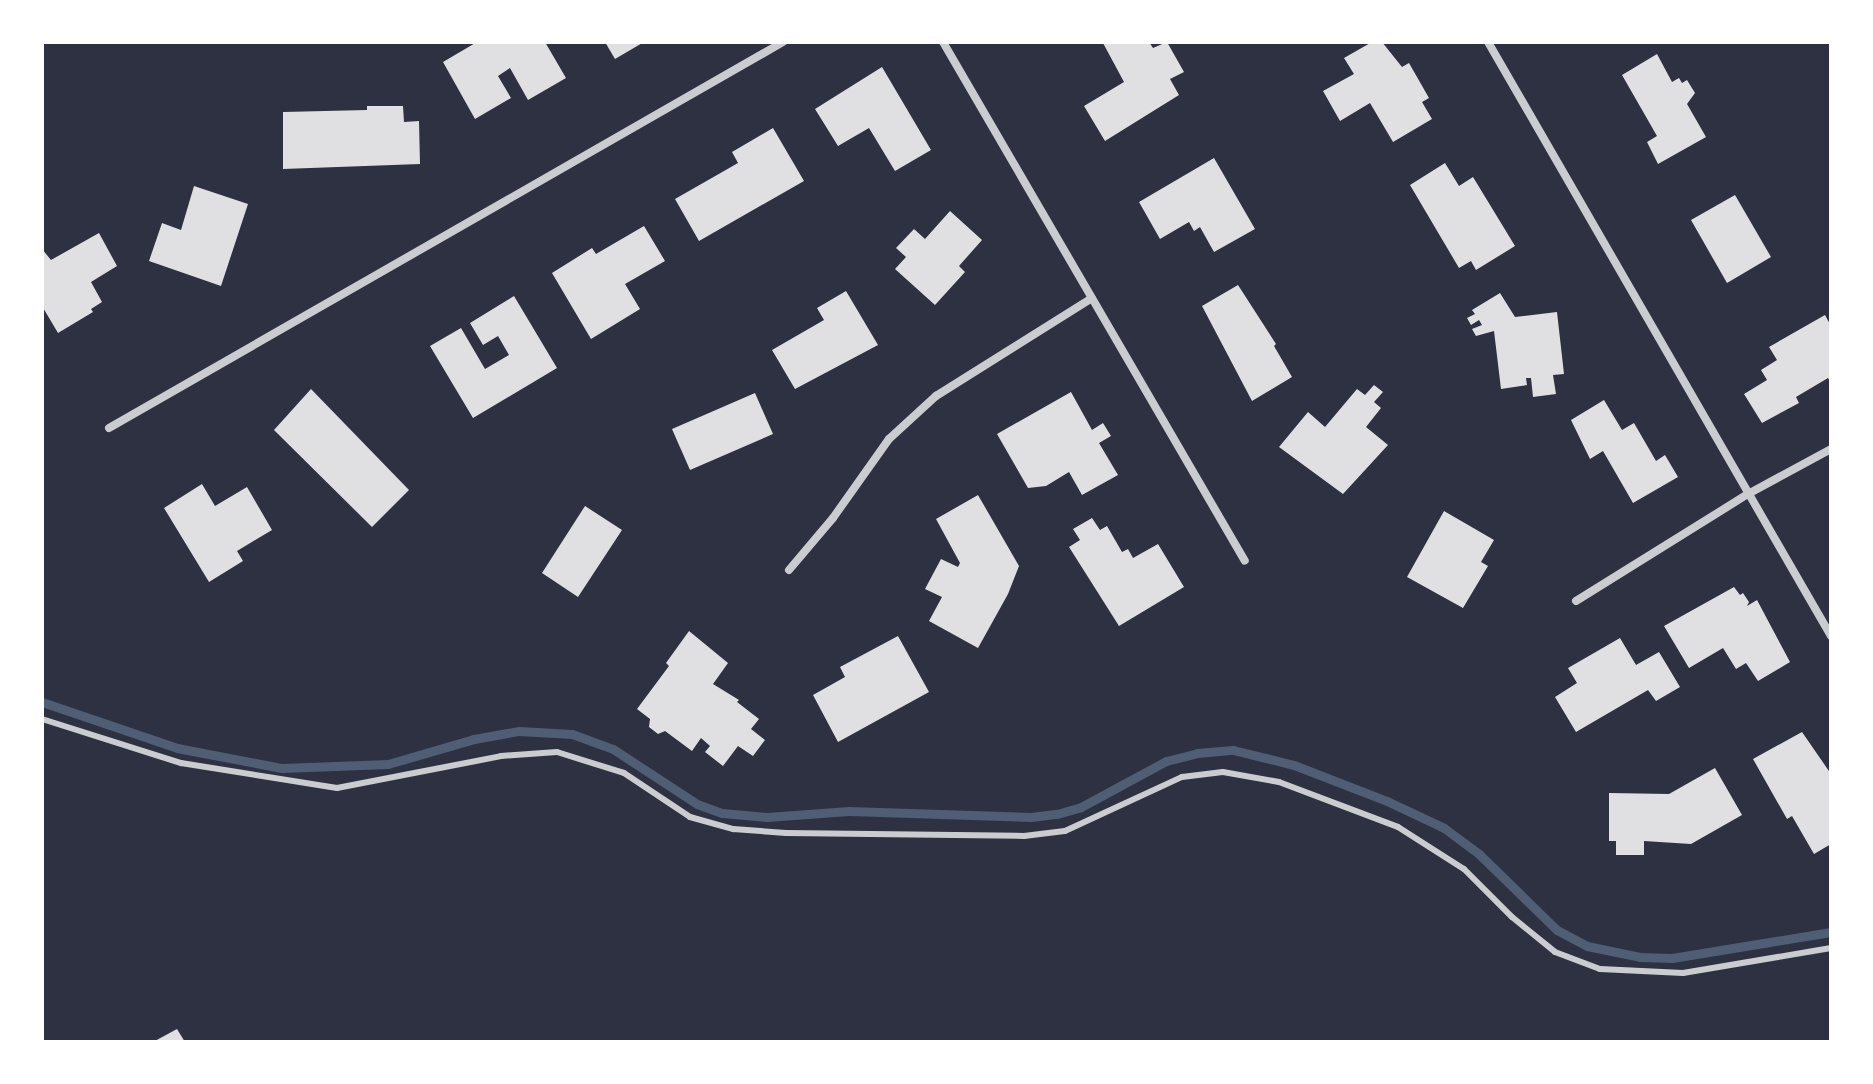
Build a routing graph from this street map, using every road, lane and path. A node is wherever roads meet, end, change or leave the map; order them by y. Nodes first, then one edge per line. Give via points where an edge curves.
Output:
1 (783, 42) edge
2 (943, 42) edge
3 (1488, 42) edge
4 (1092, 298) junction
5 (109, 428) dead end
6 (1831, 449) edge
7 (1748, 494) junction
8 (1245, 561) dead end
9 (789, 570) dead end
10 (1576, 601) dead end
11 (1831, 636) edge
12 (42, 719) edge
13 (1831, 948) edge

1 - 5 street
2 - 4 street
3 - 7 street
4 - 8 street
4 - 9 street via 936,396 889,439
6 - 7 street
7 - 10 street
7 - 11 street
12 - 13 lane via 181,763 337,788 501,756 557,752 624,773 690,817 733,829 786,833 1024,836 1065,831 1182,777 1223,772 1279,782 1398,827 1464,869 1555,952 1600,969 1683,973

